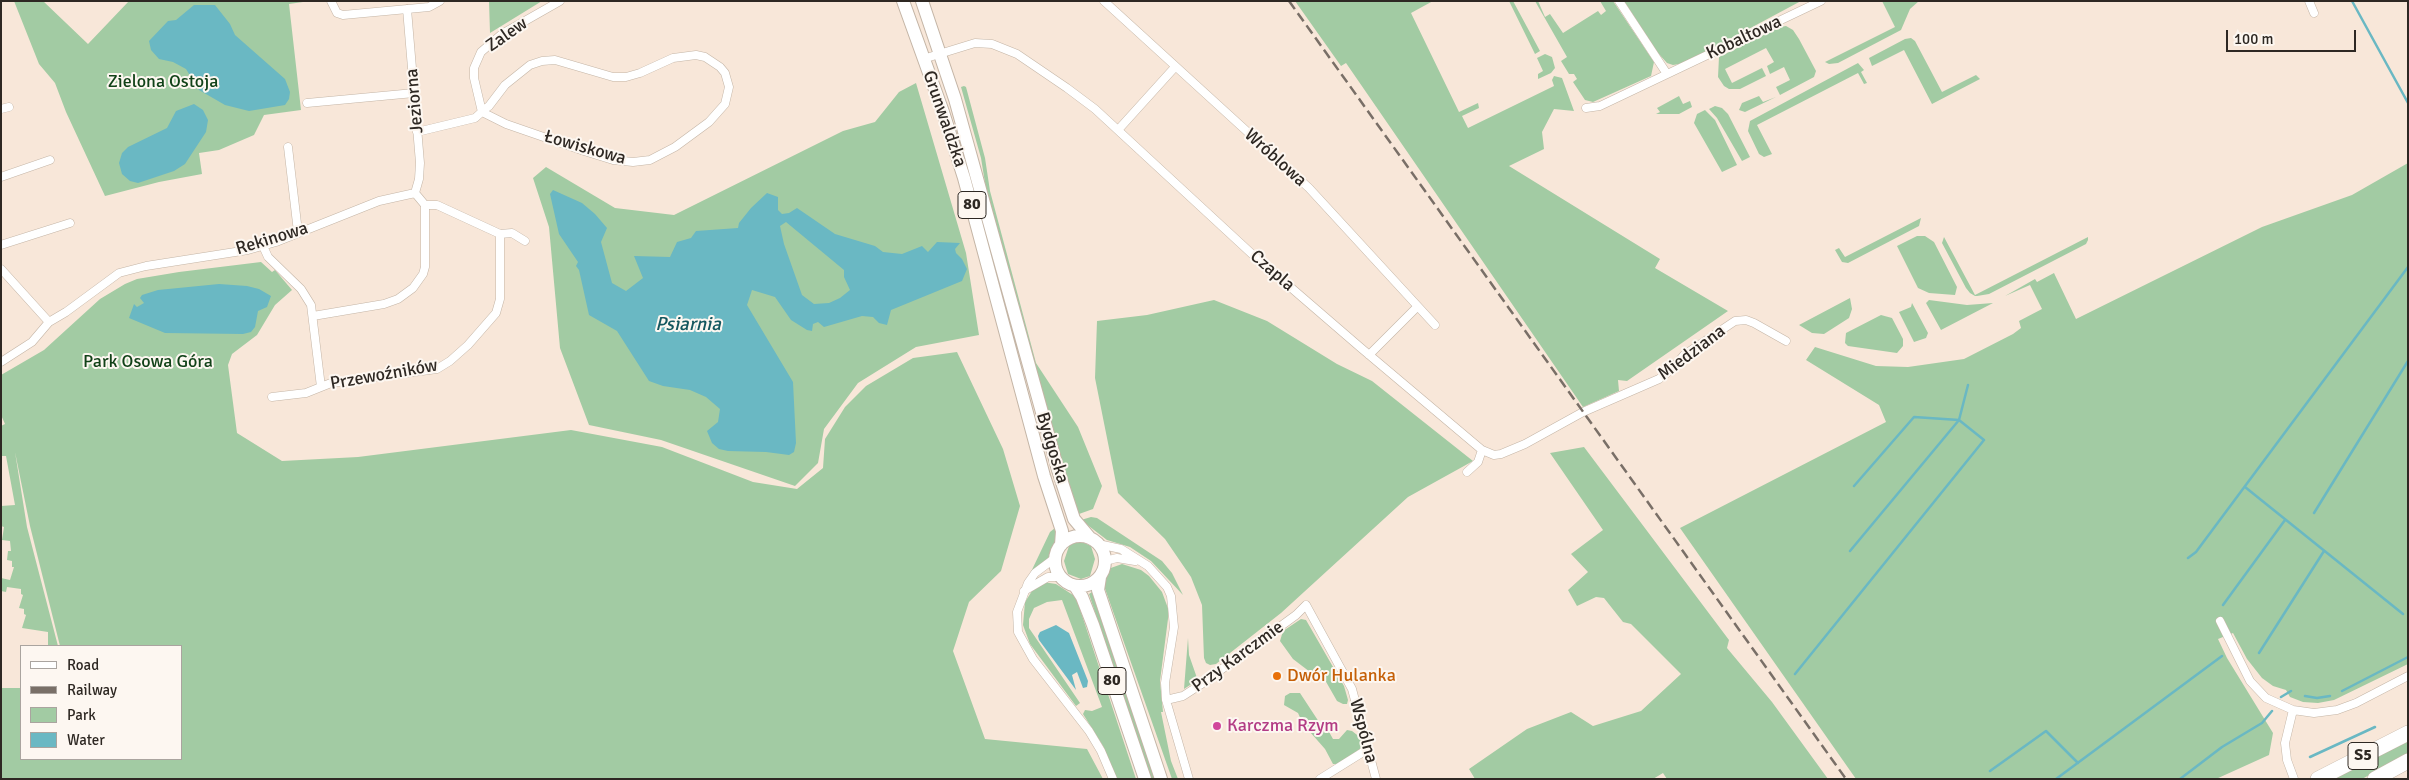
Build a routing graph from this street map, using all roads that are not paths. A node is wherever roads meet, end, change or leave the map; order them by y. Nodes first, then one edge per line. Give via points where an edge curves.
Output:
1 (331, 1) edge
2 (440, 1) edge
3 (560, 1) edge
4 (903, 1) edge
5 (922, 1) edge
6 (1104, 1) edge
7 (1620, 1) edge
8 (1821, 1) edge
9 (2309, 1) edge
10 (407, 9) junction
11 (2314, 13) dead end
12 (940, 54) junction
13 (923, 59) junction
14 (1175, 67) junction
15 (1667, 74) junction
16 (414, 93) junction
17 (307, 103) dead end
18 (1586, 108) dead end
19 (482, 112) junction
20 (1118, 130) junction
21 (417, 132) junction
22 (288, 147) dead end
23 (50, 160) dead end
24 (1, 177) edge
25 (415, 193) junction
26 (425, 205) junction
27 (70, 224) dead end
28 (298, 232) junction
29 (500, 234) junction
30 (526, 241) dead end
31 (1, 244) edge
32 (264, 246) junction
33 (1, 269) edge
34 (1417, 307) junction
35 (313, 316) junction
36 (49, 322) junction
37 (1435, 325) dead end
38 (1786, 341) dead end
39 (1019, 352) junction
40 (1369, 354) junction
41 (1, 362) edge
42 (321, 387) junction
43 (272, 397) dead end
44 (1482, 450) junction
45 (1467, 472) dead end
46 (1094, 541) junction
47 (1061, 545) junction
48 (1055, 558) junction
49 (1105, 561) junction
50 (1139, 561) junction
51 (1060, 576) junction
52 (1100, 577) junction
53 (1075, 586) junction
54 (1024, 591) junction
55 (1306, 605) joint
56 (2220, 622) dead end
57 (2408, 676) edge
58 (1166, 700) junction
59 (2293, 710) junction
60 (2408, 733) edge
61 (1368, 749) junction
62 (2408, 761) edge
63 (1113, 779) edge
64 (1145, 779) edge
65 (1161, 779) edge
66 (1189, 779) edge
67 (1320, 779) edge
68 (1376, 779) edge
69 (2294, 779) edge
70 (2318, 779) edge
71 (2375, 779) edge

1 - 10 street via 337,13 343,15
2 - 10 street via 429,7
3 - 19 street, Zalew via 502,34 481,52 474,68 474,78
4 - 13 main road, Grunwaldzka / 80
5 - 12 main road, Grunwaldzka / 80
6 - 14 street, Wróblowa
7 - 15 street
8 - 15 street, Kobaltowa
9 - 11 street
10 - 16 street, Jeziorna
12 - 13 street, Czapla
12 - 20 street, Czapla via 975,43 992,44 1008,50 1067,88
12 - 39 main road, Grunwaldzka / 80 via 955,99
13 - 39 main road, Grunwaldzka / 80
14 - 20 street
14 - 34 street, Wróblowa via 1309,188
15 - 18 street, Kobaltowa via 1600,106
16 - 17 street
16 - 21 street, Jeziorna
19 - 19 street, Łowiskowa via 506,124 584,151 633,162 650,160 675,147 709,122 725,104 729,87 725,73 705,56 673,58 626,77 613,77 555,60 542,61 530,65 505,85
19 - 21 street, Łowiskowa via 475,118
20 - 40 street, Czapla via 1252,254
21 - 25 street, Jeziorna via 420,172
22 - 28 street
23 - 24 street
25 - 26 street
25 - 28 street, Rekinowa via 379,201
26 - 29 street via 438,205
26 - 35 street via 425,267 413,288 398,299 376,307
27 - 31 street
28 - 32 street, Rekinowa
29 - 30 street via 512,233
29 - 42 street, Przewoźników via 500,298 496,313 450,361 437,369
32 - 35 street via 268,257 307,297
32 - 36 street, Rekinowa via 119,273
33 - 36 street
34 - 37 street, Wróblowa
34 - 40 street
35 - 42 street
36 - 41 street, Rekinowa via 32,342
38 - 44 street, Miedziana via 1754,323 1735,321 1684,355 1659,379 1561,422 1501,454
39 - 46 main road, Bydgoska / 80 via 1074,519
39 - 47 main road, Bydgoska / 80 via 1044,476 1062,531
40 - 44 street, Czapla
42 - 43 street, Przewoźników via 306,393
44 - 45 street via 1478,462
46 - 47 main road via 1074,537
46 - 49 main road, 80
46 - 50 street via 1121,549
47 - 48 main road
48 - 51 main road
48 - 54 street via 1035,573
49 - 50 street via 1117,558
49 - 52 main road, 80
50 - 58 street via 1155,572 1172,596 1174,627 1164,683
51 - 53 main road, 80
51 - 54 street via 1048,577
52 - 53 main road via 1088,585
52 - 65 main road, 80 via 1098,590
53 - 64 main road, 80 via 1091,619
54 - 63 street via 1017,621 1023,644 1089,731
55 - 58 street, Przy Karczmie via 1200,685 1175,700
55 - 61 street, Wspólna via 1352,689
56 - 59 street via 2250,681 2266,698
57 - 59 street via 2337,710 2314,713
58 - 66 street
59 - 69 street via 2285,743
60 - 70 highway, S5
61 - 67 street
61 - 68 street, Wspólna
62 - 71 highway, S5

